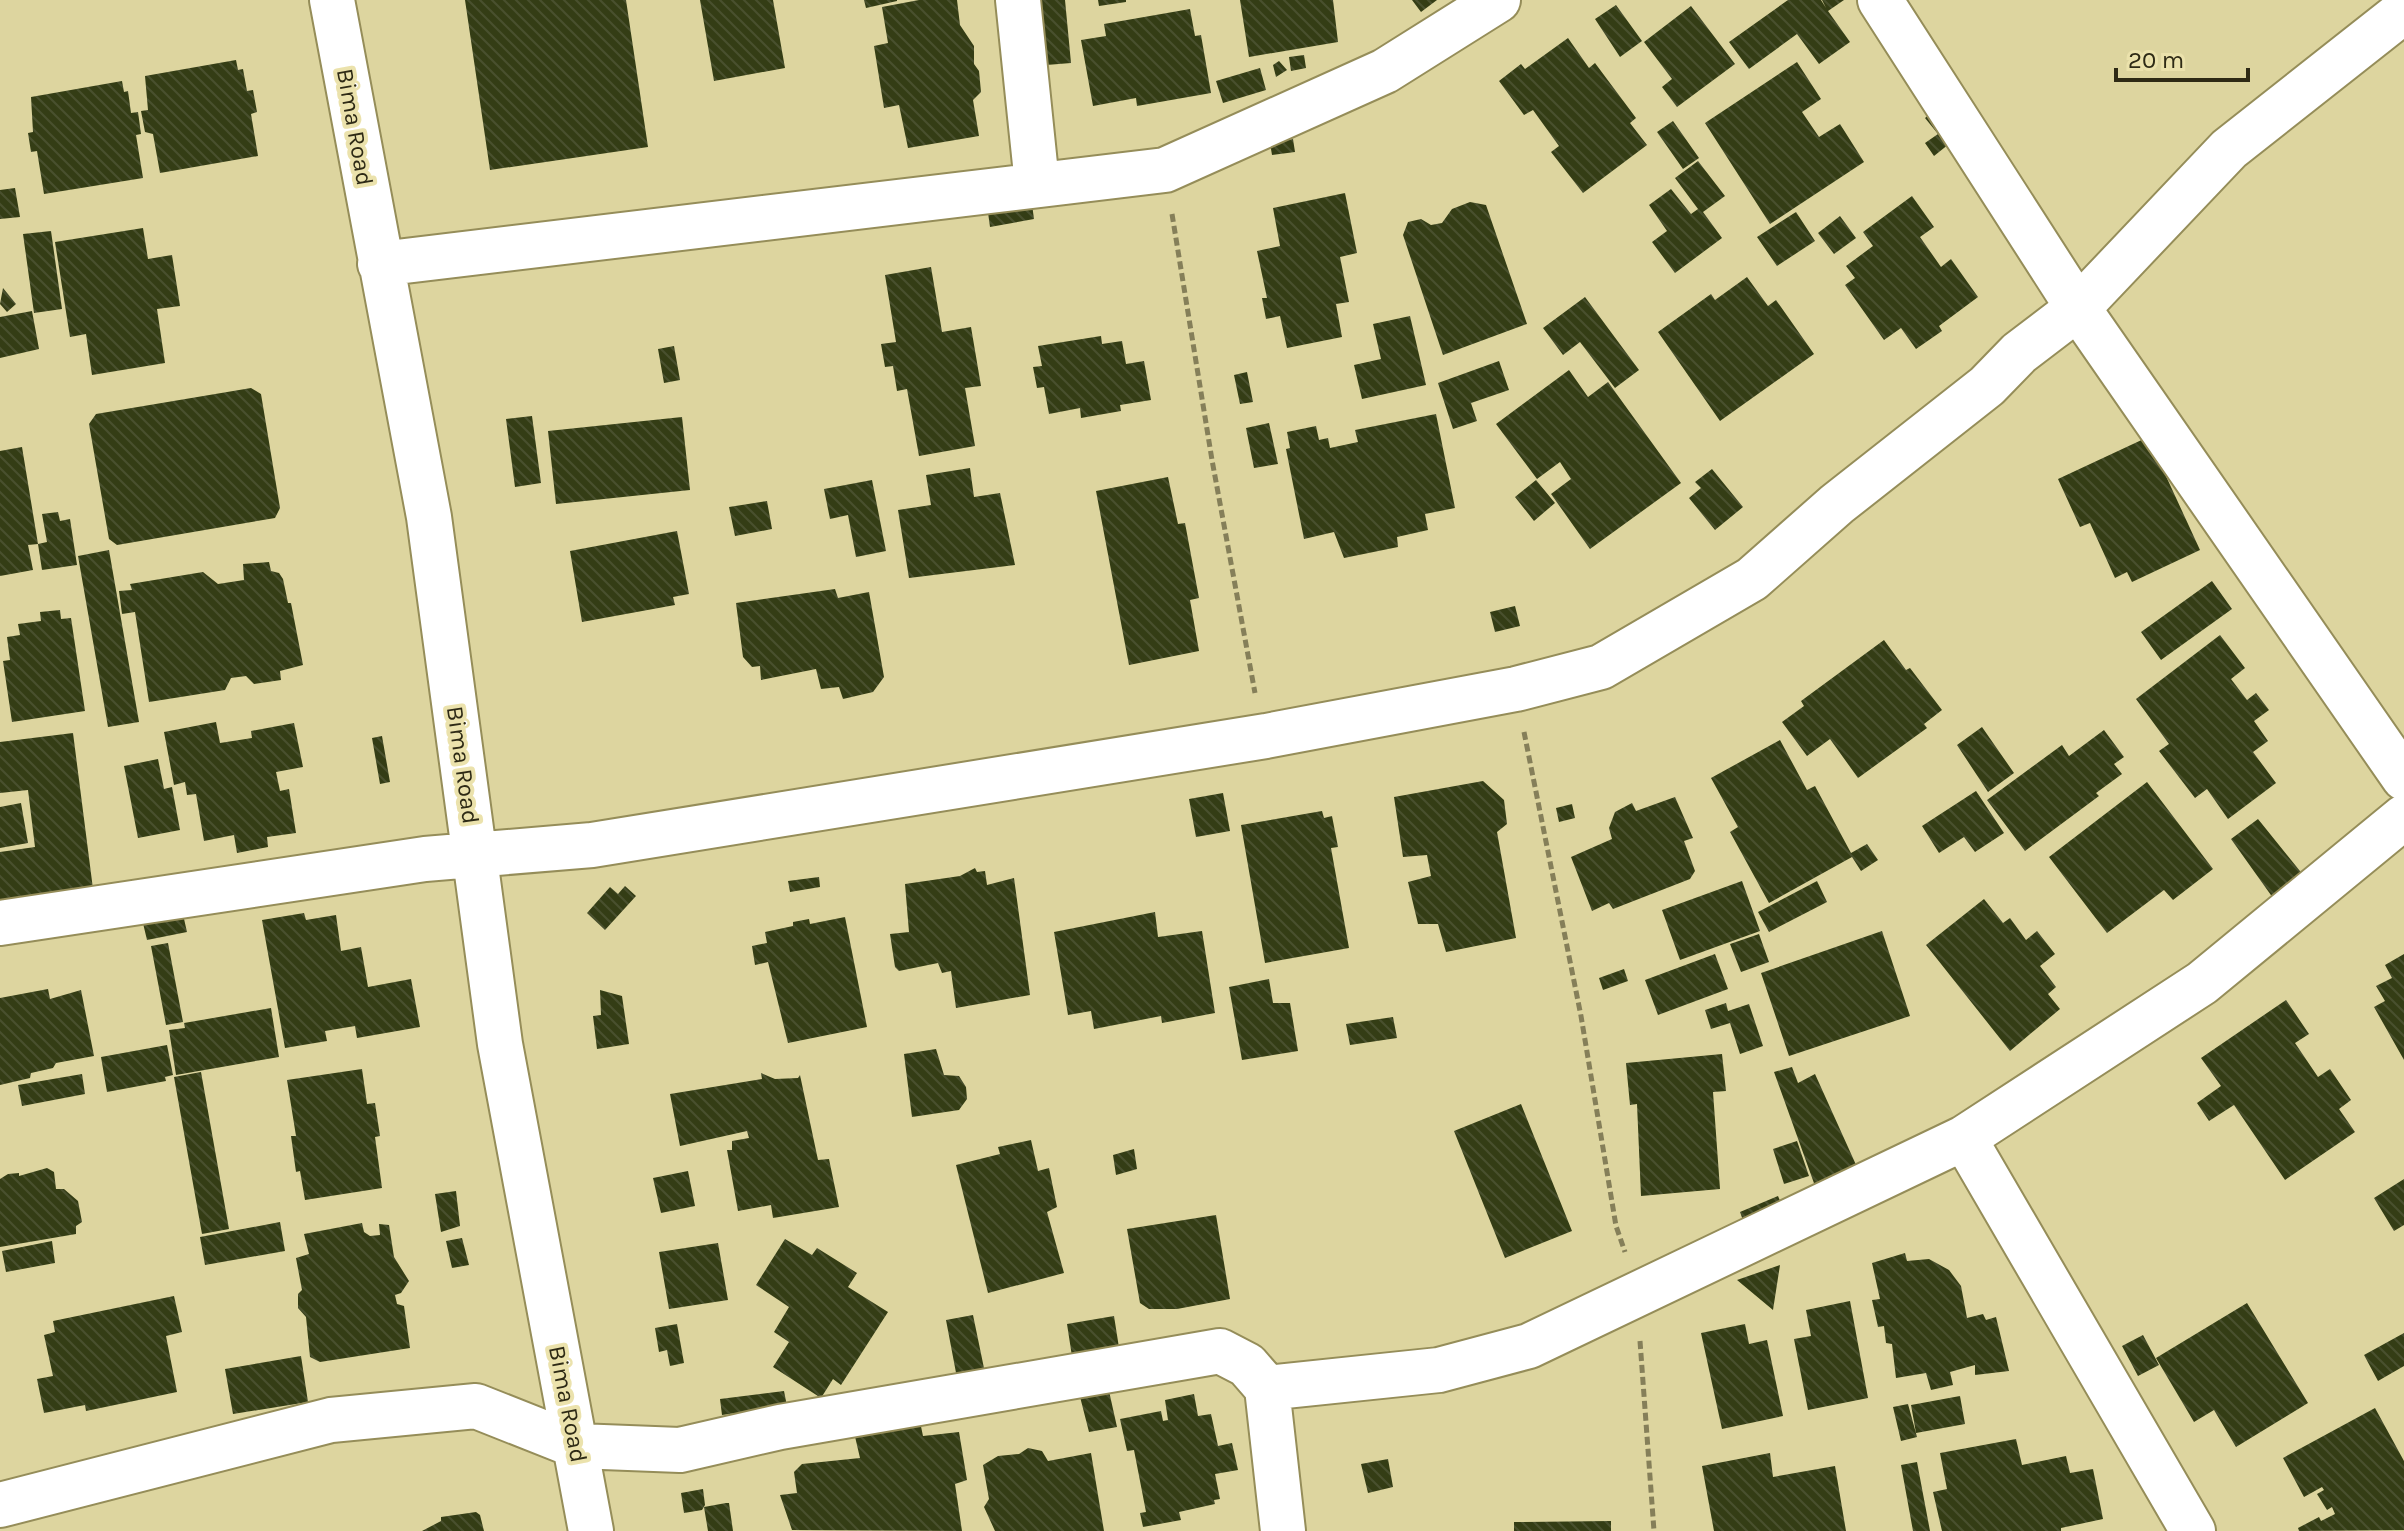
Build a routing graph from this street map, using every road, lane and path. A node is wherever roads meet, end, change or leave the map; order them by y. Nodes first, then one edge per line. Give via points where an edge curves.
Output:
1 (332, 0) edge
2 (1018, 0) edge
3 (1498, 0) edge
4 (1880, 0) edge
5 (2404, 11) edge
6 (1165, 170) junction
7 (1037, 184) junction
8 (380, 264) junction
9 (2078, 308) junction
10 (1516, 689) junction
11 (1266, 736) junction
12 (2404, 778) edge
13 (2404, 817) edge
14 (475, 854) junction
15 (0, 923) edge
16 (1964, 1138) junction
17 (1637, 1292) junction
18 (1267, 1388) junction
19 (577, 1446) junction
20 (0, 1505) edge
21 (591, 1531) edge
22 (1283, 1531) edge
23 (1654, 1531) edge
24 (2193, 1531) edge

1 - 8 street, Bima Road
2 - 7 street
3 - 6 street via 1385,71
4 - 9 street
5 - 9 street via 2229,149
6 - 7 street
6 - 11 path via 1212,460
7 - 8 street
8 - 14 street, Bima Road via 429,517
9 - 10 street via 1752,579 1601,667
9 - 12 street
10 - 11 street
10 - 17 path via 1581,1016 1616,1226
11 - 14 street via 592,845
13 - 16 street via 2202,983
14 - 15 street
14 - 19 street, Bima Road via 500,1044
16 - 17 street
16 - 24 street
17 - 18 street via 1529,1346 1439,1370
17 - 23 path
18 - 19 street via 1247,1365 1220,1351 780,1427 680,1450
18 - 22 street
19 - 20 street via 476,1406 331,1420
19 - 21 street, Bima Road

